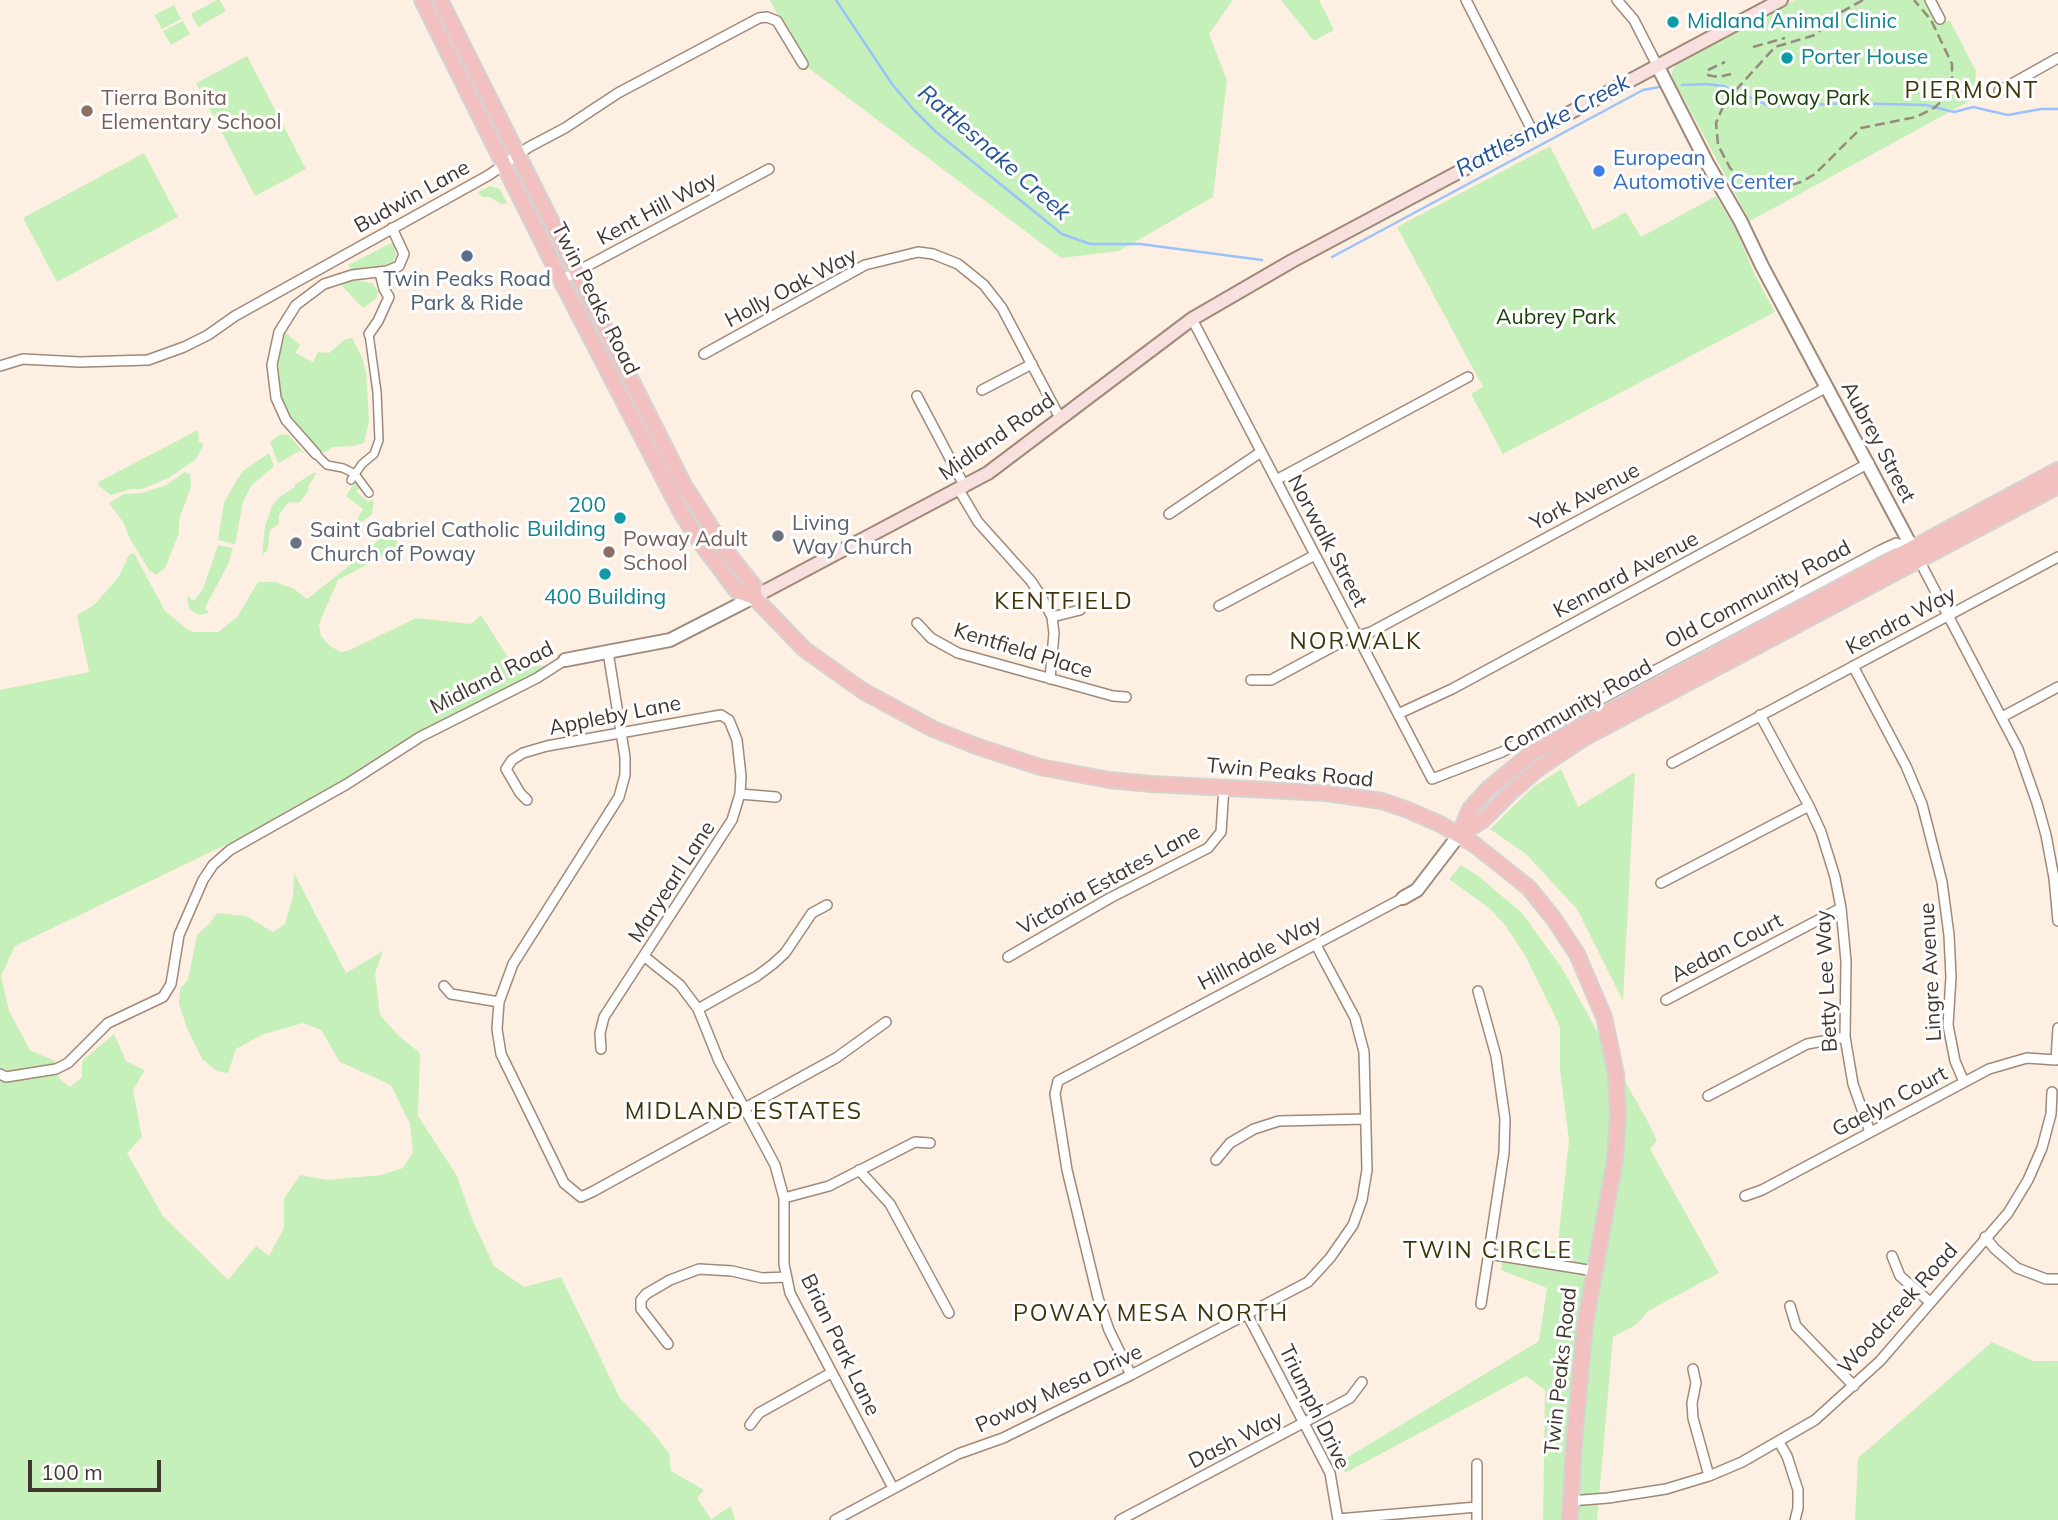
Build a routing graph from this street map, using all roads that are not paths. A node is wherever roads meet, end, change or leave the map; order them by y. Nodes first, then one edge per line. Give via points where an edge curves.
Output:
1 (422, 0) edge
2 (440, 0) edge
3 (1466, 0) edge
4 (1616, 0) edge
5 (1930, 0) edge
6 (1778, 1) edge
7 (1940, 19) dead end
8 (2058, 58) edge
9 (803, 64) dead end
10 (1657, 65) junction
11 (1999, 90) dead end
12 (1533, 132) junction
13 (518, 155) junction
14 (504, 165) junction
15 (769, 169) dead end
16 (392, 228) junction
17 (575, 272) junction
18 (380, 273) junction
19 (561, 280) junction
20 (1192, 319) junction
21 (369, 334) joint
22 (704, 354) dead end
23 (1032, 364) junction
24 (0, 366) edge
25 (1468, 377) dead end
26 (1827, 387) junction
27 (982, 390) dead end
28 (917, 396) dead end
29 (1060, 418) junction
30 (1261, 452) junction
31 (316, 454) joint
32 (1869, 463) junction
33 (2058, 470) edge
34 (353, 477) junction
35 (1276, 480) junction
36 (2058, 486) edge
37 (962, 488) junction
38 (369, 493) dead end
39 (1169, 514) dead end
40 (1916, 554) junction
41 (1315, 555) junction
42 (2058, 557) edge
43 (754, 597) junction
44 (1220, 606) dead end
45 (1080, 610) dead end
46 (1948, 615) junction
47 (1052, 617) junction
48 (917, 623) dead end
49 (1358, 637) junction
50 (608, 652) junction
51 (565, 660) joint
52 (1853, 666) junction
53 (1050, 679) junction
54 (1251, 680) dead end
55 (2058, 687) edge
56 (1126, 697) dead end
57 (1398, 714) junction
58 (1760, 715) junction
59 (2002, 717) junction
60 (732, 725) joint
61 (621, 732) junction
62 (1672, 762) dead end
63 (1432, 779) joint
64 (1224, 787) junction
65 (740, 794) junction
66 (776, 797) dead end
67 (527, 800) dead end
68 (1809, 806) junction
69 (2058, 832) edge
70 (1459, 835) junction
71 (2046, 835) junction
72 (1661, 883) dead end
73 (1403, 898) joint
74 (827, 905) dead end
75 (1841, 908) junction
76 (2058, 920) edge
77 (1315, 945) junction
78 (645, 957) junction
79 (1008, 957) dead end
80 (443, 986) dead end
81 (1478, 991) dead end
82 (1666, 1000) dead end
83 (499, 1002) junction
84 (698, 1009) junction
85 (886, 1022) dead end
86 (2058, 1028) edge
87 (1845, 1037) junction
88 (601, 1049) dead end
89 (2056, 1060) edge
90 (0, 1074) edge
91 (1964, 1082) junction
92 (2052, 1092) dead end
93 (1708, 1096) dead end
94 (743, 1107) junction
95 (1365, 1119) junction
96 (1870, 1132) junction
97 (930, 1143) dead end
98 (1216, 1160) dead end
99 (859, 1170) junction
100 (1745, 1196) dead end
101 (784, 1198) junction
102 (1985, 1237) junction
103 (1489, 1254) junction
104 (1892, 1256) dead end
105 (1594, 1271) junction
106 (786, 1277) junction
107 (2058, 1279) edge
108 (1930, 1302) junction
109 (1481, 1304) dead end
110 (1790, 1307) dead end
111 (949, 1313) dead end
112 (1247, 1314) junction
113 (668, 1344) dead end
114 (1693, 1369) dead end
115 (831, 1373) junction
116 (1131, 1375) junction
117 (1362, 1382) dead end
118 (1854, 1386) junction
119 (1306, 1423) junction
120 (750, 1425) dead end
121 (1779, 1442) junction
122 (1477, 1464) dead end
123 (1709, 1476) junction
124 (893, 1488) junction
125 (1570, 1501) junction
126 (1477, 1507) junction
127 (835, 1520) edge
128 (1119, 1520) edge
129 (1338, 1520) edge
130 (1477, 1520) edge
131 (1570, 1520) edge
132 (1795, 1520) edge

1 - 14 main road, Twin Peaks Road
2 - 13 main road, Twin Peaks Road
3 - 12 street
4 - 10 street, Aubrey Street via 1634,20
5 - 7 street
6 - 10 main road, Midland Road
8 - 11 street
9 - 13 street, Budwin Lane via 777,21 760,18 618,93
10 - 12 main road, Midland Road
10 - 26 street, Aubrey Street
12 - 20 main road, Midland Road
13 - 14 street, Budwin Lane
13 - 17 main road, Twin Peaks Road
14 - 16 street, Budwin Lane
14 - 19 main road, Twin Peaks Road
15 - 17 street, Kent Hill Way
16 - 18 street via 404,248 404,258
16 - 24 street, Budwin Lane via 208,335 161,357 80,362 23,359
17 - 19 street, Kent Hill Way
17 - 43 main road, Twin Peaks Road via 684,485 754,586
18 - 21 street via 389,296
18 - 31 street via 324,284 296,305 279,332 272,365 276,398 286,421
19 - 43 main road, Twin Peaks Road via 682,514 737,591
20 - 29 main road, Midland Road
20 - 30 street, Norwalk Street
21 - 34 street via 379,440 374,454
22 - 23 street, Holly Oak Way via 865,265 918,252 958,264 984,285
23 - 27 street
23 - 29 street, Holly Oak Way
25 - 35 street
26 - 32 street, Aubrey Street
26 - 49 street, York Avenue
28 - 37 street
29 - 37 main road, Midland Road
30 - 35 street, Norwalk Street
30 - 39 street
31 - 34 street via 327,465 343,468
32 - 40 street, Aubrey Street
32 - 57 street, Kennard Avenue
33 - 40 main road, Community Road
34 - 38 street
35 - 41 street, Norwalk Street
36 - 40 main road, Community Road
37 - 43 main road, Midland Road
37 - 47 street via 978,522 1031,581
40 - 46 street, Aubrey Street
40 - 63 street, Old Community Road via 1896,543 1502,752
40 - 70 main road, Community Road via 1584,738 1539,768 1483,820
41 - 44 street
41 - 49 street, Norwalk Street
42 - 46 street, Kendra Way
43 - 50 street, Midland Road via 670,640
43 - 64 main road, Twin Peaks Road via 804,649 834,671 894,709 975,746 1040,767 1109,780
45 - 47 street
46 - 52 street, Kendra Way
46 - 59 street, Aubrey Street
47 - 53 street
48 - 53 street, Kentfield Place via 931,638 958,653
49 - 54 street, York Avenue via 1271,680
49 - 57 street, Norwalk Street
50 - 51 street, Midland Road
50 - 61 street
51 - 90 street, Midland Road via 421,737 230,850 203,880 179,935 172,984 163,997 108,1023 56,1069 6,1077
52 - 58 street, Kendra Way
52 - 91 street, Lingre Avenue via 1922,804 1942,882 1951,977 1948,1025
53 - 56 street, Kentfield Place
55 - 59 street
57 - 63 street, Norwalk Street
58 - 62 street, Kendra Way
58 - 68 street, Betty Lee Way
59 - 71 street, Aubrey Street via 2018,749
60 - 61 street, Appleby Lane via 721,715
60 - 65 street, Maryearl Lane
61 - 67 street, Appleby Lane via 547,746 512,760 506,769
61 - 83 street via 625,775 619,797 513,964
64 - 70 main road, Twin Peaks Road via 1382,801
64 - 79 street, Victoria Estates Lane via 1221,832 1208,848
65 - 66 street
65 - 78 street, Maryearl Lane via 732,820
68 - 72 street
68 - 75 street, Betty Lee Way via 1821,832
69 - 71 street
70 - 73 street, Hillndale Way via 1417,890
70 - 105 main road, Twin Peaks Road via 1529,888 1554,919 1577,954 1604,1017 1616,1074 1618,1115 1615,1160
71 - 76 street, Aubrey Street
73 - 77 street, Hillndale Way
74 - 84 street via 812,913 773,964
75 - 82 street, Aedan Court
75 - 87 street, Betty Lee Way
77 - 95 street, Poway Mesa Drive via 1360,1031
77 - 116 street, Hillndale Way via 1058,1081 1055,1094 1066,1170 1098,1298
78 - 84 street, Brian Park Lane via 680,985
78 - 88 street, Maryearl Lane via 604,1017
80 - 83 street via 451,994
81 - 103 street via 1496,1056 1505,1119
83 - 94 street via 497,1029 508,1071 564,1183 581,1196
84 - 94 street, Brian Park Lane
85 - 94 street via 836,1058
86 - 89 street
87 - 93 street via 1807,1044
87 - 96 street, Betty Lee Way via 1853,1084
89 - 91 street, Gaelyn Court via 2027,1058
91 - 96 street, Gaelyn Court
92 - 102 street, Woodcreek Road via 2042,1148 2028,1180 2008,1213
94 - 101 street, Brian Park Lane via 775,1165
95 - 98 street via 1279,1121 1230,1143
95 - 112 street, Poway Mesa Drive via 1367,1170 1353,1225 1308,1282
96 - 100 street, Gaelyn Court
97 - 99 street via 915,1142
99 - 101 street via 829,1186
99 - 111 street via 890,1204
101 - 106 street, Brian Park Lane
102 - 107 street via 2017,1268
102 - 108 street, Woodcreek Road
103 - 105 street
103 - 109 street
104 - 108 street via 1900,1276
105 - 125 main road, Twin Peaks Road
106 - 113 street via 699,1269 670,1280 641,1300 641,1309
106 - 115 street, Brian Park Lane
108 - 118 street, Woodcreek Road
110 - 118 street via 1796,1326
112 - 116 street, Poway Mesa Drive
112 - 119 street, Triumph Drive
114 - 123 street via 1693,1418
115 - 120 street via 760,1413
115 - 124 street, Brian Park Lane
116 - 124 street, Poway Mesa Drive
117 - 119 street, Dash Way via 1350,1398
118 - 121 street, Woodcreek Road via 1815,1420
119 - 128 street, Dash Way
119 - 129 street, Triumph Drive via 1331,1473
121 - 123 street, Woodcreek Road
121 - 132 street via 1798,1490
122 - 126 street
123 - 125 street, Woodcreek Road via 1666,1489
124 - 127 street, Poway Mesa Drive
125 - 131 main road, Twin Peaks Road
126 - 129 street
126 - 130 street

